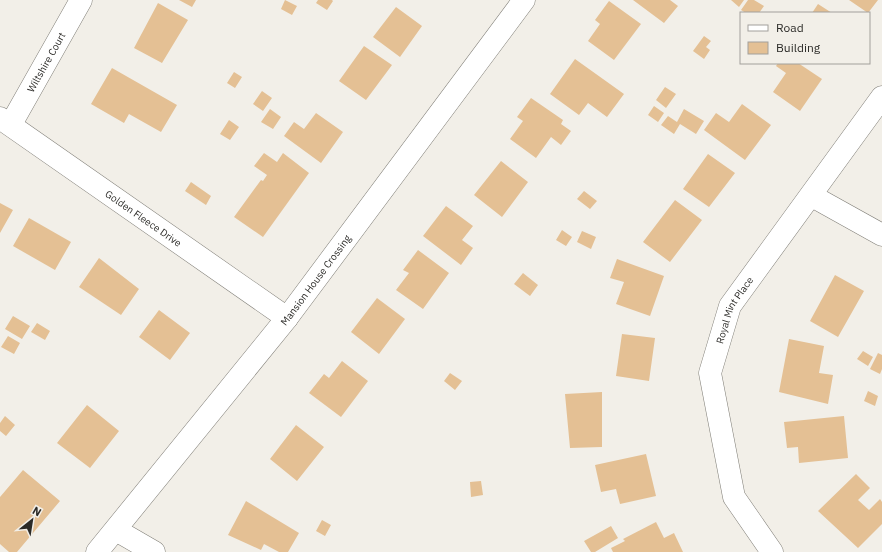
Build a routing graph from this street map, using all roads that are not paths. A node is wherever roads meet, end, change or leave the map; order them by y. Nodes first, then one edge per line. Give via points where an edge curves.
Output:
1 (81, 0) edge
2 (524, 0) edge
3 (882, 97) edge
4 (5, 121) edge
5 (812, 196) junction
6 (882, 235) edge
7 (287, 318) junction
8 (116, 530) junction
9 (97, 552) edge
10 (154, 552) edge
11 (772, 552) edge

1 - 4 street, Wiltshire Court
2 - 7 street, Mansion House Crossing
3 - 5 street, Royal Mint Place
4 - 7 street, Golden Fleece Drive
5 - 6 street
5 - 11 street, Royal Mint Place via 730,306 710,374 734,497
7 - 8 street, Mansion House Crossing
8 - 9 street, Mansion House Crossing
8 - 10 street

